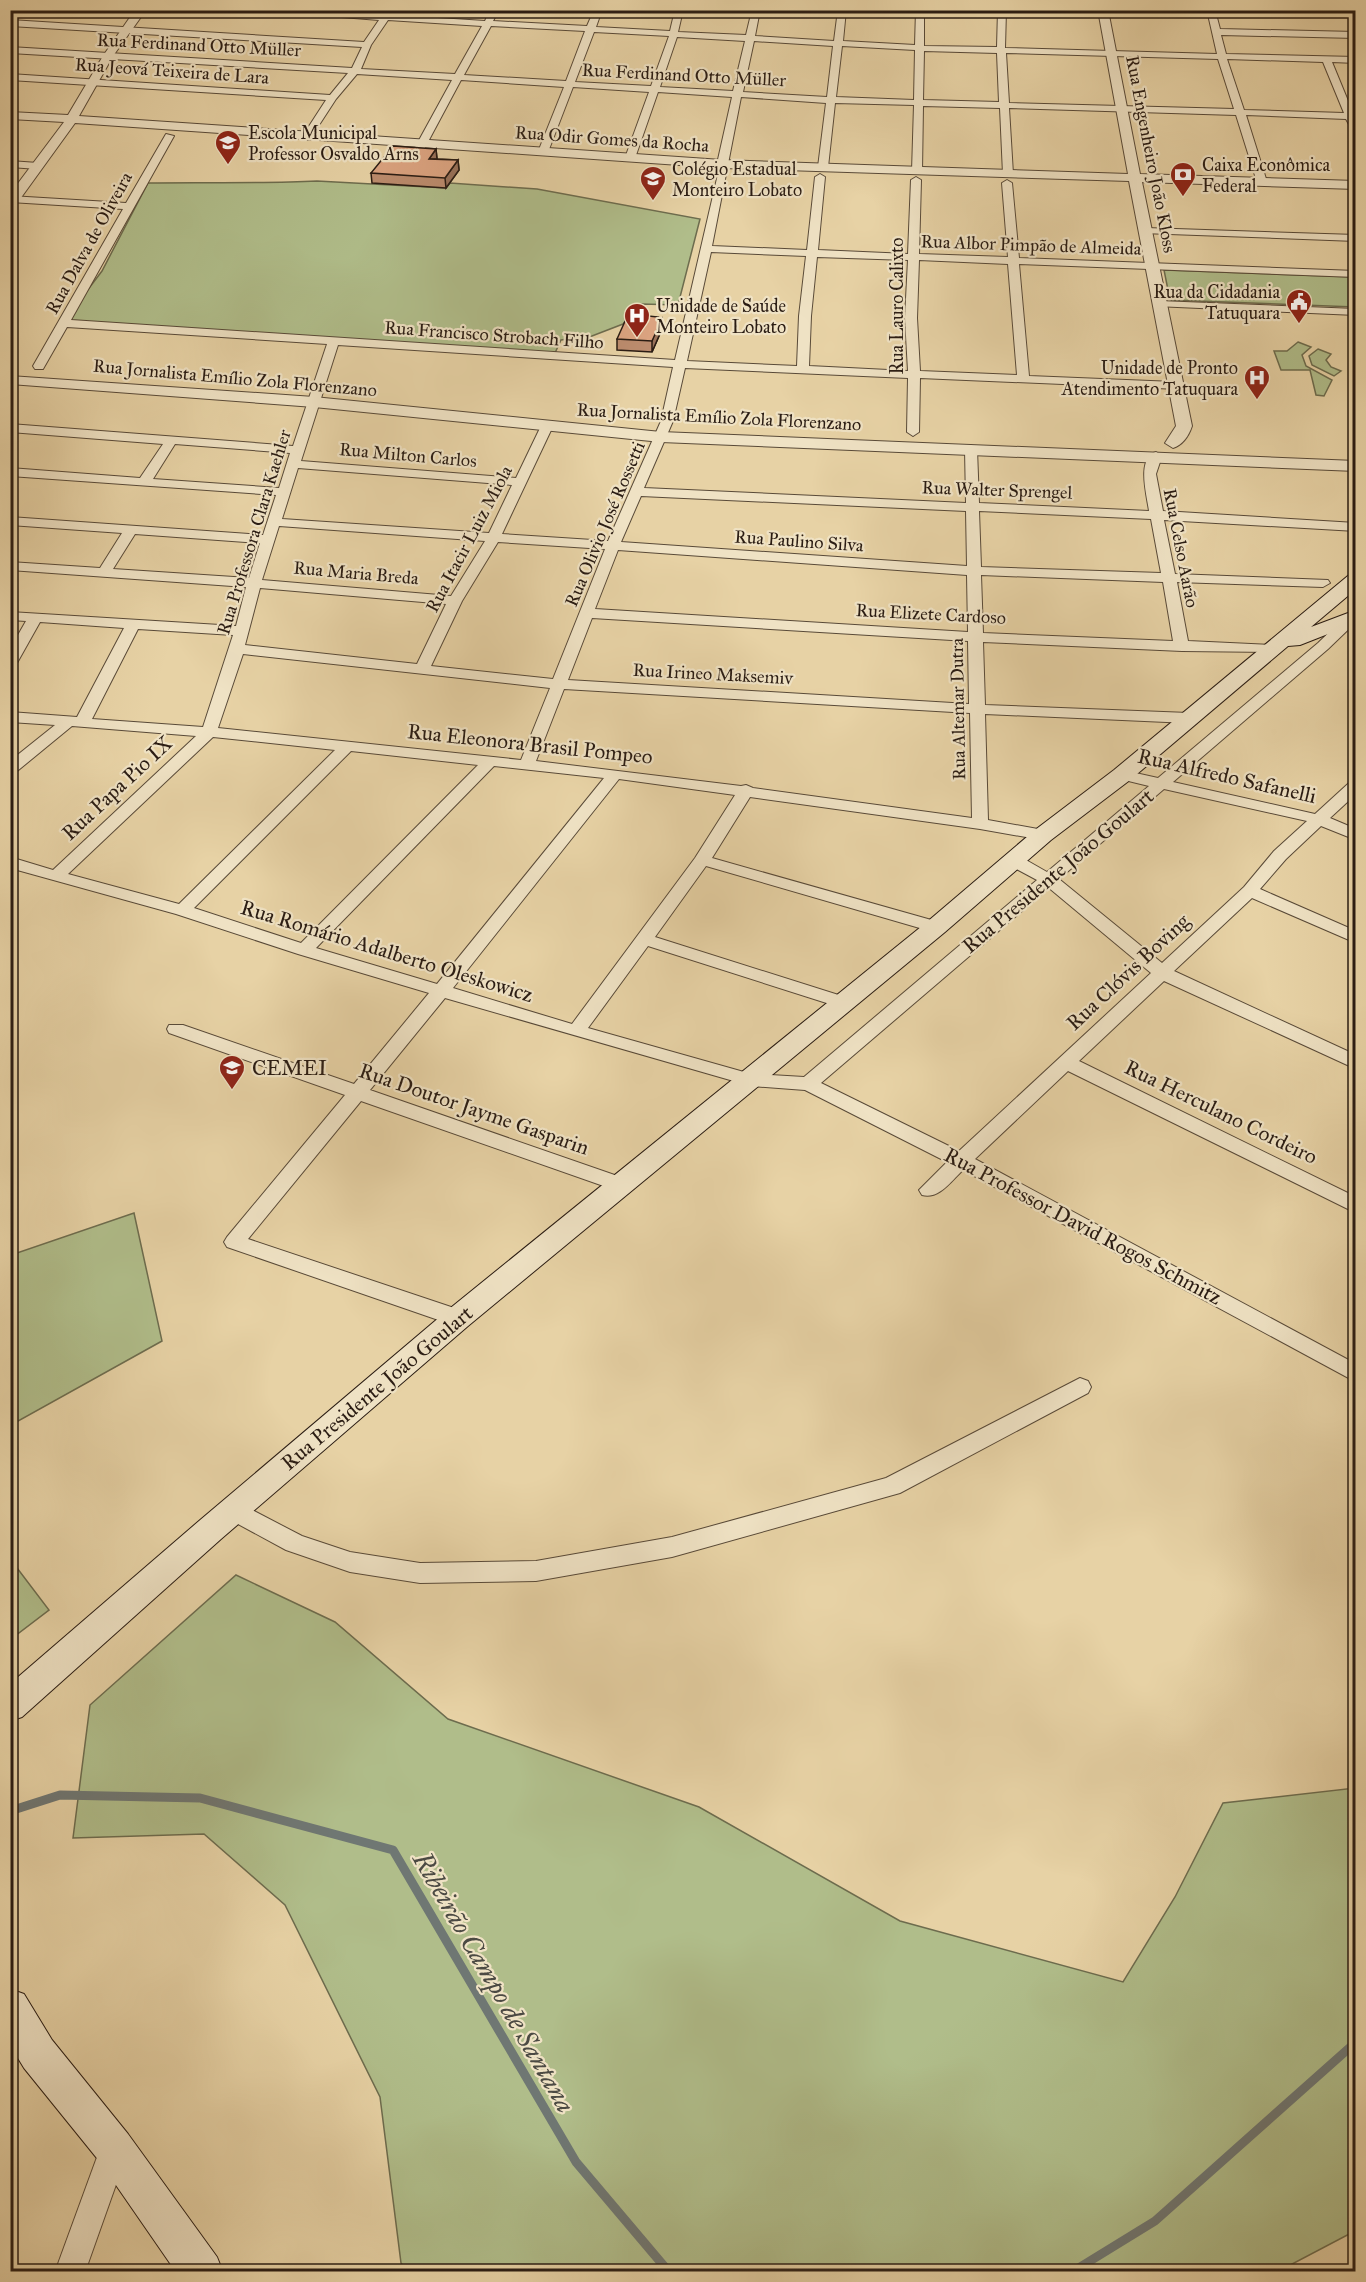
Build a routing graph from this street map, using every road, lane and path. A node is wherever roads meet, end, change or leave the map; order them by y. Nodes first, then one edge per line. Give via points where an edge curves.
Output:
1 (141, 10) edge
2 (257, 10) edge
3 (495, 10) edge
4 (598, 10) edge
5 (679, 10) edge
6 (756, 10) edge
7 (842, 10) edge
8 (920, 10) edge
9 (1002, 10) edge
10 (1103, 10) edge
11 (1211, 10) edge
12 (1278, 10) edge
13 (1326, 10) edge
14 (313, 12) edge
15 (1315, 13) junction
16 (387, 15) edge
17 (1335, 20) dead end
18 (10, 23) edge
19 (487, 24) junction
20 (1345, 24) dead end
21 (127, 29) junction
22 (1356, 29) edge
23 (590, 31) junction
24 (1216, 32) junction
25 (1356, 35) edge
26 (674, 36) junction
27 (750, 40) junction
28 (838, 44) junction
29 (367, 45) junction
30 (918, 48) junction
31 (10, 50) edge
32 (1001, 50) junction
33 (1112, 52) junction
34 (108, 56) junction
35 (1222, 56) junction
36 (1326, 60) junction
37 (1356, 60) edge
38 (355, 71) junction
39 (10, 77) edge
40 (459, 77) junction
41 (93, 82) junction
42 (571, 85) junction
43 (655, 89) junction
44 (736, 95) junction
45 (332, 98) junction
46 (832, 100) junction
47 (920, 103) junction
48 (1004, 106) junction
49 (1122, 109) junction
50 (1242, 113) junction
51 (10, 116) edge
52 (1353, 116) edge
53 (68, 124) junction
54 (10, 125) edge
55 (1356, 129) edge
56 (169, 136) junction
57 (307, 137) junction
58 (420, 149) junction
59 (543, 152) junction
60 (630, 158) junction
61 (10, 164) edge
62 (38, 166) junction
63 (723, 169) junction
64 (821, 172) junction
65 (916, 176) junction
66 (1008, 178) junction
67 (1263, 182) junction
68 (1136, 183) junction
69 (1356, 185) edge
70 (1356, 194) edge
71 (12, 200) edge
72 (127, 206) junction
73 (1146, 231) junction
74 (1356, 238) edge
75 (706, 249) junction
76 (813, 254) junction
77 (914, 256) junction
78 (1012, 260) junction
79 (1152, 267) junction
80 (1356, 274) edge
81 (1159, 304) junction
82 (1356, 312) edge
83 (63, 323) junction
84 (333, 343) junction
85 (680, 364) junction
86 (20, 365) dead end
87 (44, 367) joint
88 (74, 369) dead end
89 (803, 370) junction
90 (914, 376) junction
91 (10, 380) edge
92 (1023, 380) junction
93 (1175, 386) junction
94 (316, 396) junction
95 (562, 411) dead end
96 (547, 426) junction
97 (10, 428) edge
98 (913, 432) dead end
99 (1006, 436) dead end
100 (661, 437) junction
101 (172, 440) junction
102 (1173, 443) junction
103 (1205, 444) dead end
104 (1066, 446) junction
105 (1277, 447) dead end
106 (971, 449) junction
107 (298, 450) junction
108 (1356, 451) edge
109 (1156, 456) junction
110 (293, 464) junction
111 (1356, 466) edge
112 (10, 472) edge
113 (144, 482) junction
114 (519, 482) junction
115 (284, 492) junction
116 (637, 492) junction
117 (974, 507) junction
118 (1156, 515) junction
119 (10, 521) edge
120 (274, 522) junction
121 (1356, 527) edge
122 (131, 530) junction
123 (494, 537) junction
124 (268, 539) junction
125 (613, 546) junction
126 (10, 566) edge
127 (975, 570) junction
128 (104, 572) junction
129 (1168, 578) junction
130 (254, 583) junction
131 (1355, 583) edge
132 (1323, 584) dead end
133 (455, 601) junction
134 (588, 613) junction
135 (10, 616) edge
136 (36, 617) junction
137 (1353, 618) edge
138 (134, 624) junction
139 (240, 631) junction
140 (975, 637) junction
141 (1182, 647) junction
142 (237, 649) junction
143 (1272, 649) junction
144 (12, 656) edge
145 (422, 670) junction
146 (558, 684) junction
147 (977, 708) junction
148 (10, 717) edge
149 (1189, 718) junction
150 (74, 723) junction
151 (209, 732) junction
152 (348, 746) junction
153 (491, 760) junction
154 (527, 764) junction
155 (10, 769) edge
156 (615, 774) junction
157 (1122, 775) junction
158 (1161, 783) junction
159 (1356, 785) edge
160 (746, 790) junction
161 (1317, 819) junction
162 (980, 824) junction
163 (1042, 835) junction
164 (1356, 836) edge
165 (702, 860) junction
166 (1013, 860) junction
167 (10, 862) edge
168 (56, 876) junction
169 (1048, 879) junction
170 (1250, 891) junction
171 (182, 910) junction
172 (936, 927) junction
173 (1356, 938) edge
174 (644, 939) junction
175 (304, 950) junction
176 (1161, 972) junction
177 (440, 992) junction
178 (842, 1002) junction
179 (176, 1029) dead end
180 (576, 1031) junction
181 (1066, 1062) junction
182 (1356, 1062) edge
183 (751, 1080) junction
184 (808, 1084) junction
185 (356, 1092) junction
186 (963, 1161) junction
187 (622, 1185) junction
188 (929, 1191) dead end
189 (1356, 1206) edge
190 (458, 1318) junction
191 (1356, 1374) edge
192 (1080, 1387) dead end
193 (233, 1510) junction
194 (10, 1706) edge
195 (10, 2008) edge
196 (24, 2044) edge
197 (114, 2148) junction
198 (70, 2271) edge
199 (202, 2271) edge

1 - 21 street
2 - 14 street
3 - 19 street
4 - 23 street
5 - 26 street
6 - 27 street, Rua Olivio José Rossetti
7 - 28 street
8 - 30 street, Rua Lauro Calixto
9 - 32 street
10 - 33 street, Rua Engenheiro João Kloss
11 - 24 street
12 - 15 street
13 - 15 street
14 - 16 street
15 - 17 street
16 - 19 street
16 - 29 street
18 - 21 street
19 - 23 street
19 - 40 street
20 - 22 street
21 - 29 street
21 - 34 street
23 - 26 street
23 - 42 street
24 - 25 street
24 - 35 street
26 - 27 street
26 - 43 street
27 - 28 street
27 - 44 street, Rua Olivio José Rossetti
28 - 30 street
28 - 46 street
29 - 38 street
30 - 32 street
30 - 47 street, Rua Lauro Calixto
31 - 34 street, Rua Ferdinand Otto Müller
32 - 33 street
32 - 48 street
33 - 35 street
33 - 49 street, Rua Engenheiro João Kloss
34 - 38 street, Rua Ferdinand Otto Müller
34 - 41 street
35 - 36 street
35 - 50 street
36 - 37 street
36 - 52 street via 1342,86
38 - 40 street, Rua Ferdinand Otto Müller
38 - 45 street
39 - 41 street, Rua Jeová Teixeira de Lara
40 - 42 street, Rua Ferdinand Otto Müller
40 - 58 street
41 - 45 street, Rua Jeová Teixeira de Lara
41 - 53 street
42 - 43 street, Rua Ferdinand Otto Müller
42 - 59 street
43 - 44 street, Rua Ferdinand Otto Müller
43 - 60 street
44 - 46 street, Rua Ferdinand Otto Müller
44 - 63 street, Rua Olivio José Rossetti
45 - 57 street
46 - 47 street, Rua Ferdinand Otto Müller
46 - 64 street
47 - 48 street, Rua Ferdinand Otto Müller
47 - 65 street, Rua Lauro Calixto
48 - 49 street, Rua Ferdinand Otto Müller
48 - 66 street
49 - 50 street, Rua Ferdinand Otto Müller
49 - 68 street, Rua Engenheiro João Kloss
50 - 52 street, Rua Ferdinand Otto Müller
50 - 67 street
51 - 53 street, Rua Odir Gomes da Rocha
52 - 55 street
53 - 54 street, Rua Odir Gomes da Rocha
53 - 56 street, Rua Odir Gomes da Rocha
53 - 57 street, Rua Odir Gomes da Rocha
53 - 62 street
56 - 58 street, Rua Odir Gomes da Rocha
56 - 72 street, Rua Dalva de Oliveira
57 - 58 street, Rua Odir Gomes da Rocha
58 - 59 street, Rua Odir Gomes da Rocha
58 - 63 street, Rua Odir Gomes da Rocha
59 - 60 street, Rua Odir Gomes da Rocha
60 - 63 street, Rua Odir Gomes da Rocha
61 - 62 street
62 - 71 street
63 - 64 street, Rua Odir Gomes da Rocha
63 - 75 street, Rua Olivio José Rossetti
64 - 65 street, Rua Odir Gomes da Rocha
64 - 76 street
65 - 66 street, Rua Odir Gomes da Rocha
65 - 77 street, Rua Lauro Calixto
66 - 68 street, Rua Odir Gomes da Rocha
66 - 78 street
67 - 68 street, Rua Odir Gomes da Rocha
67 - 69 street, Rua Odir Gomes da Rocha
68 - 70 street, Rua Odir Gomes da Rocha
68 - 73 street, Rua Engenheiro João Kloss
71 - 72 street
72 - 83 street, Rua Dalva de Oliveira
73 - 74 street
73 - 79 street, Rua Engenheiro João Kloss
75 - 76 street, Rua Albor Pimpão de Almeida
75 - 85 street, Rua Olivio José Rossetti
76 - 77 street, Rua Albor Pimpão de Almeida
76 - 89 street
77 - 78 street, Rua Albor Pimpão de Almeida
77 - 90 street, Rua Lauro Calixto
78 - 79 street, Rua Albor Pimpão de Almeida
78 - 92 street
79 - 80 street, Rua Albor Pimpão de Almeida
79 - 81 street, Rua Engenheiro João Kloss
81 - 82 street
81 - 93 street, Rua Engenheiro João Kloss
83 - 84 street, Rua Francisco Strobach Filho
83 - 87 street, Rua Dalva de Oliveira
84 - 85 street, Rua Francisco Strobach Filho
84 - 94 street, Rua Professora Clara Kaehler
85 - 89 street, Rua Francisco Strobach Filho
85 - 100 street, Rua Olivio José Rossetti
86 - 87 street
88 - 94 street, Rua Jornalista Emílio Zola Florenzano
89 - 90 street, Rua Francisco Strobach Filho
90 - 92 street, Rua Francisco Strobach Filho
90 - 98 street, Rua Lauro Calixto
91 - 94 street, Rua Jornalista Emílio Zola Florenzano
92 - 93 street, Rua Francisco Strobach Filho
93 - 102 street, Rua Engenheiro João Kloss via 1184,426
94 - 95 street, Rua Jornalista Emílio Zola Florenzano
94 - 96 street, Rua Jornalista Emílio Zola Florenzano
94 - 107 street, Rua Professora Clara Kaehler
96 - 100 street, Rua Jornalista Emílio Zola Florenzano
96 - 114 street, Rua Itacir Luiz Miola
97 - 101 street
99 - 104 street, Rua Jornalista Emílio Zola Florenzano
100 - 106 street, Rua Jornalista Emílio Zola Florenzano
100 - 116 street, Rua Olivio José Rossetti
101 - 107 street
101 - 113 street
102 - 103 street, Rua Jornalista Emílio Zola Florenzano
102 - 104 street, Rua Jornalista Emílio Zola Florenzano
104 - 106 street, Rua Jornalista Emílio Zola Florenzano
104 - 109 street, Rua Jornalista Emílio Zola Florenzano
105 - 108 street
106 - 117 street, Rua Altemar Dutra
107 - 110 street, Rua Professora Clara Kaehler
109 - 111 street, Rua Jornalista Emílio Zola Florenzano
109 - 118 street, Rua Celso Aarão via 1149,474
110 - 114 street, Rua Milton Carlos
110 - 115 street, Rua Professora Clara Kaehler
112 - 113 street
113 - 115 street
114 - 123 street, Rua Itacir Luiz Miola
115 - 120 street, Rua Professora Clara Kaehler
116 - 117 street, Rua Walter Sprengel
116 - 125 street, Rua Olivio José Rossetti
117 - 118 street, Rua Walter Sprengel
117 - 127 street, Rua Altemar Dutra
118 - 121 street, Rua Walter Sprengel
118 - 129 street, Rua Celso Aarão
119 - 122 street
120 - 123 street, Rua Paulino Silva
120 - 124 street, Rua Professora Clara Kaehler
122 - 124 street
122 - 128 street
123 - 125 street, Rua Paulino Silva
123 - 133 street, Rua Itacir Luiz Miola
124 - 130 street, Rua Professora Clara Kaehler
125 - 127 street, Rua Paulino Silva
125 - 134 street, Rua Olivio José Rossetti
126 - 128 street, Rua Maria Breda
127 - 129 street, Rua Paulino Silva
127 - 140 street, Rua Altemar Dutra
128 - 130 street, Rua Maria Breda
129 - 132 street, Rua Paulino Silva
129 - 141 street, Rua Celso Aarão
130 - 133 street, Rua Maria Breda
130 - 139 street, Rua Professora Clara Kaehler
131 - 143 main road, Rua Presidente João Goulart
133 - 145 street, Rua Itacir Luiz Miola
134 - 140 street, Rua Elizete Cardoso
134 - 146 street, Rua Olivio José Rossetti
135 - 136 street
136 - 138 street
136 - 144 street
137 - 143 main road, Rua Presidente João Goulart
137 - 158 street, Rua Presidente João Goulart
138 - 139 street
138 - 150 street
139 - 142 street, Rua Professora Clara Kaehler
140 - 141 street, Rua Elizete Cardoso
140 - 147 street, Rua Altemar Dutra
141 - 143 street, Rua Elizete Cardoso
142 - 145 street, Rua Irineo Maksemiv
142 - 151 street, Rua Professora Clara Kaehler
143 - 149 main road, Rua Presidente João Goulart
145 - 146 street, Rua Irineo Maksemiv
146 - 147 street, Rua Irineo Maksemiv
146 - 154 street, Rua Olivio José Rossetti
147 - 149 street, Rua Irineo Maksemiv
147 - 162 street, Rua Altemar Dutra
148 - 150 street, Rua Eleonora Brasil Pompeo
149 - 157 main road, Rua Presidente João Goulart
150 - 151 street, Rua Eleonora Brasil Pompeo
150 - 155 street
151 - 152 street, Rua Eleonora Brasil Pompeo
151 - 168 street, Rua Papa Pio IX
152 - 153 street, Rua Eleonora Brasil Pompeo
152 - 171 street
153 - 154 street, Rua Eleonora Brasil Pompeo
153 - 175 street
154 - 156 street, Rua Eleonora Brasil Pompeo
156 - 160 street, Rua Eleonora Brasil Pompeo
156 - 177 street
157 - 158 street, Rua Alfredo Safanelli
157 - 163 main road, Rua Presidente João Goulart
158 - 161 street, Rua Alfredo Safanelli
158 - 169 street, Rua Presidente João Goulart
159 - 161 street, Rua Clóvis Boving
160 - 162 street, Rua Eleonora Brasil Pompeo
160 - 165 street
161 - 164 street, Rua Alfredo Safanelli
161 - 170 street, Rua Clóvis Boving
162 - 163 street, Rua Eleonora Brasil Pompeo
163 - 166 main road, Rua Presidente João Goulart
165 - 172 street
165 - 174 street
166 - 169 street
166 - 172 main road, Rua Presidente João Goulart
167 - 168 street, Rua Romário Adalberto Oleskowicz
168 - 171 street, Rua Romário Adalberto Oleskowicz
169 - 176 street
169 - 184 street, Rua Presidente João Goulart
170 - 173 street
170 - 176 street, Rua Clóvis Boving
171 - 175 street, Rua Romário Adalberto Oleskowicz
172 - 178 main road, Rua Presidente João Goulart
174 - 178 street
174 - 180 street
175 - 177 street, Rua Romário Adalberto Oleskowicz
176 - 181 street, Rua Clóvis Boving
176 - 182 street
177 - 180 street, Rua Romário Adalberto Oleskowicz
177 - 185 street
178 - 183 main road, Rua Presidente João Goulart
179 - 185 street, Rua Doutor Jayme Gasparin
180 - 183 street, Rua Romário Adalberto Oleskowicz
181 - 186 street, Rua Clóvis Boving
181 - 189 street, Rua Herculano Cordeiro
183 - 184 street
183 - 187 main road, Rua Presidente João Goulart
184 - 186 street, Rua Professor David Rogos Schmitz
185 - 187 street, Rua Doutor Jayme Gasparin
185 - 190 street via 234,1242
186 - 188 street, Rua Clóvis Boving
186 - 191 street, Rua Professor David Rogos Schmitz
187 - 190 main road, Rua Presidente João Goulart
190 - 193 main road, Rua Presidente João Goulart
192 - 193 street via 892,1486 672,1547 536,1571 420,1573 350,1562 294,1543
193 - 194 main road, Rua Presidente João Goulart
195 - 196 main road
196 - 197 main road
197 - 198 street
197 - 199 main road

